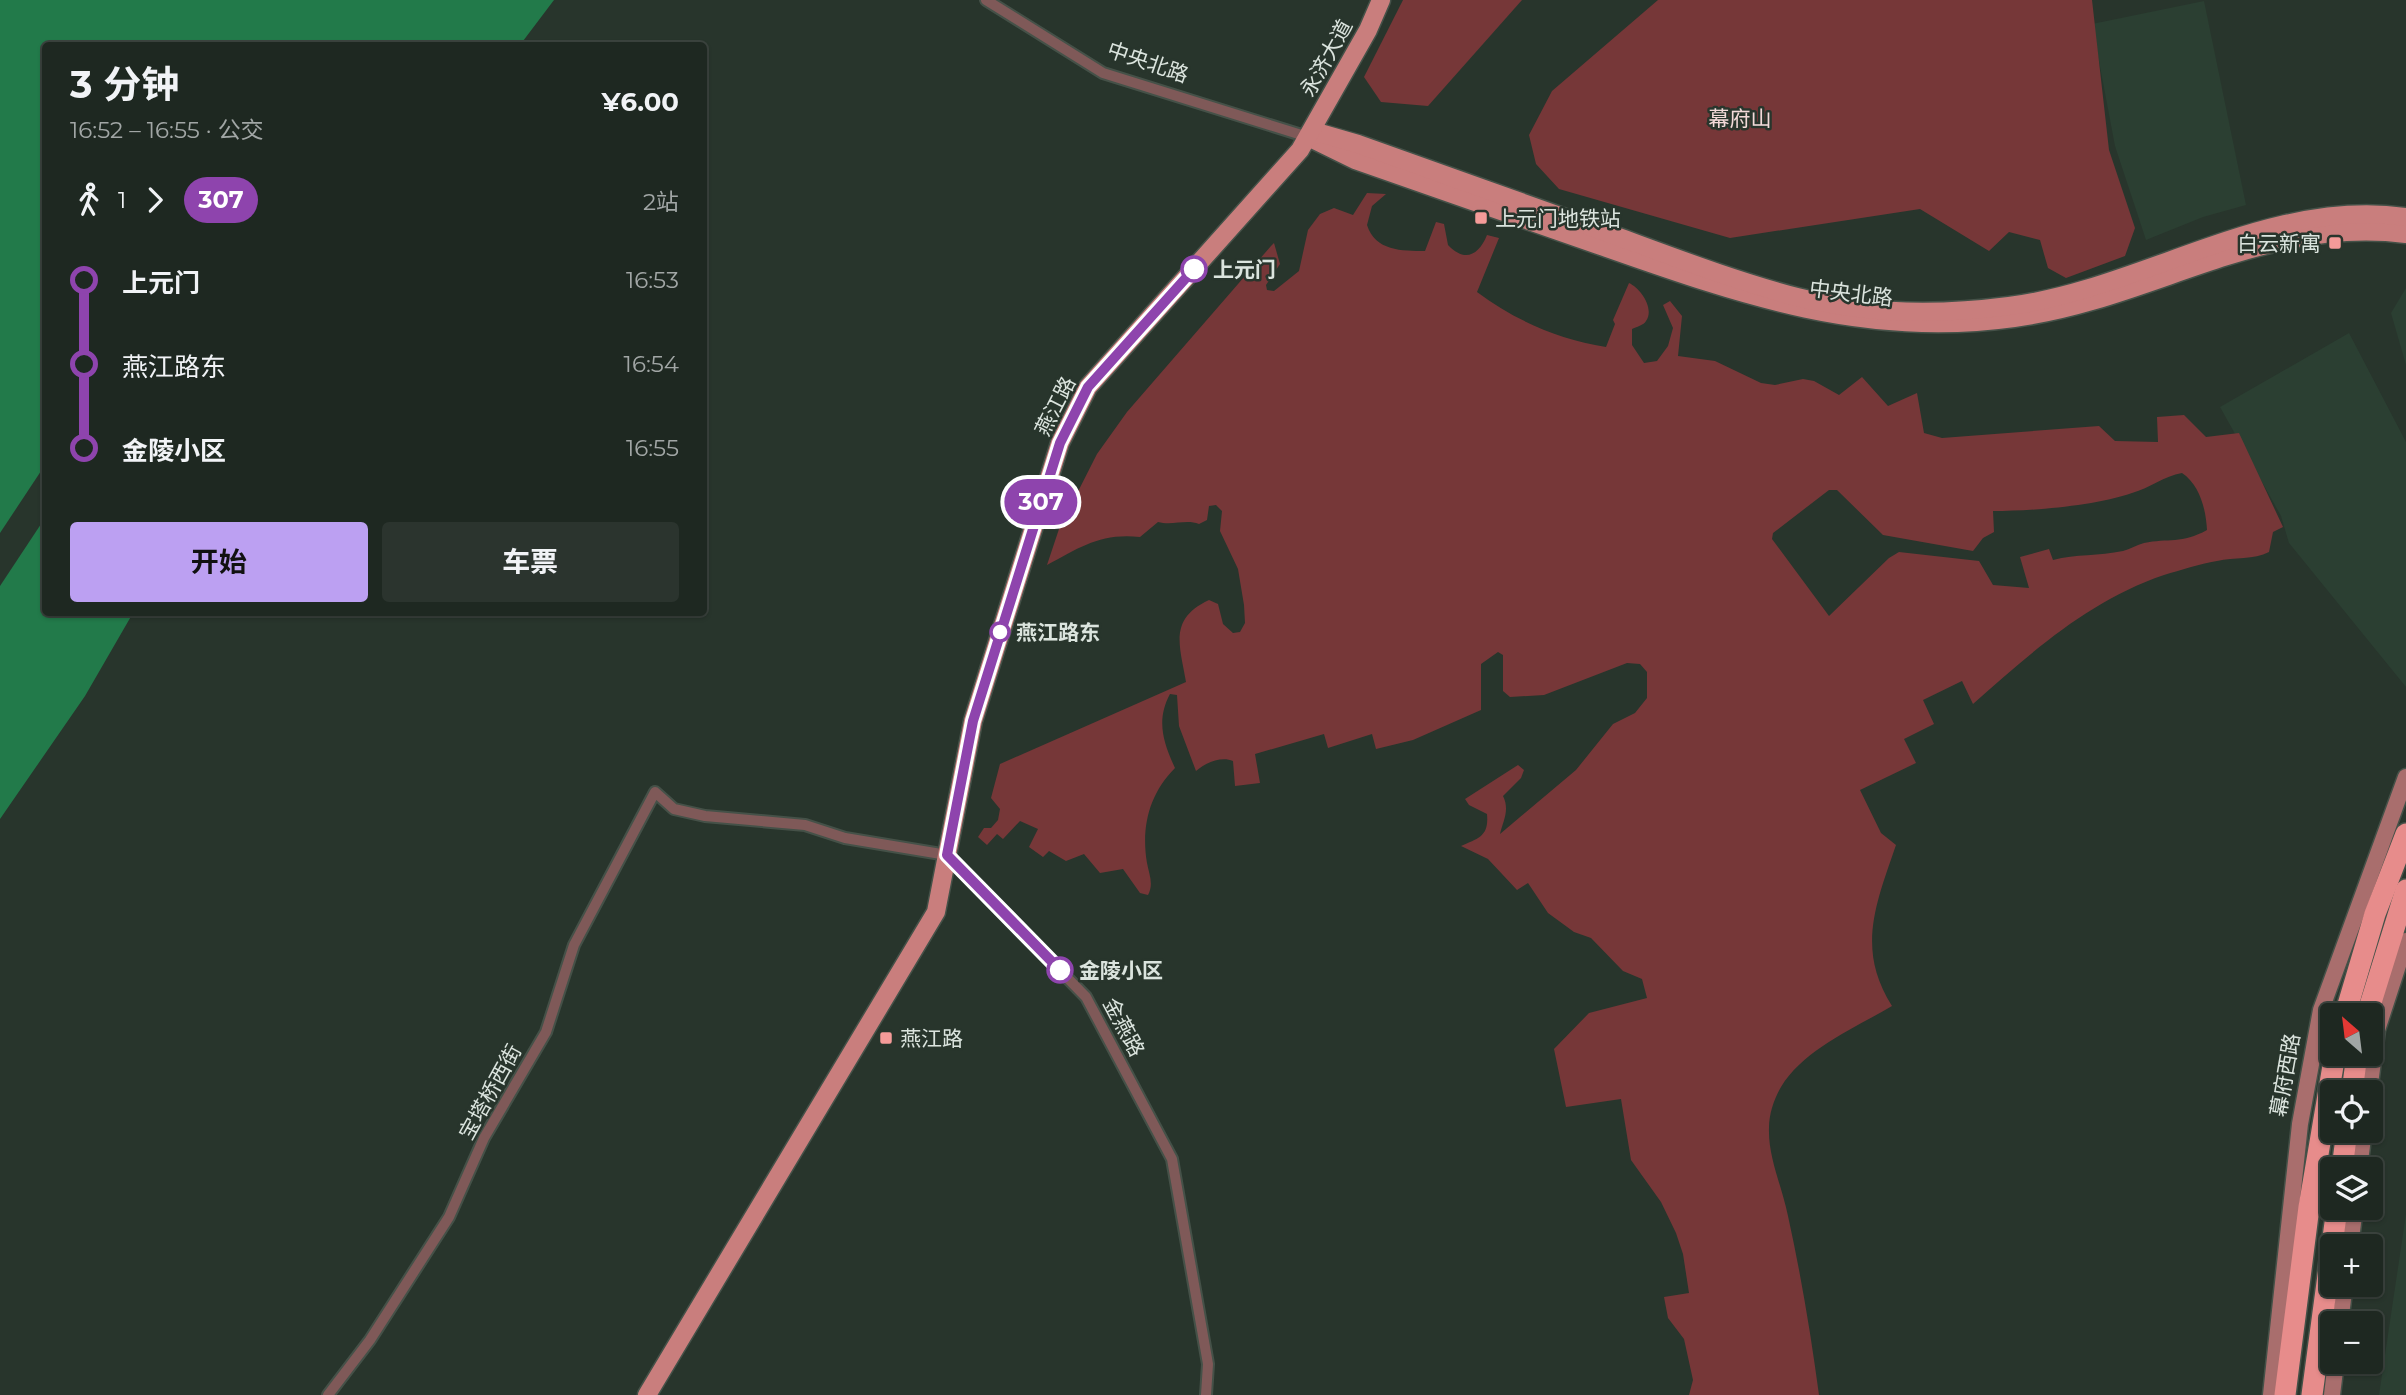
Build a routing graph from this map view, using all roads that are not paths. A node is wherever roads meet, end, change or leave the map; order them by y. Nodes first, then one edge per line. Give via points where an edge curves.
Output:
1 (986, 0) edge
2 (1381, 0) edge
3 (1314, 137) junction
4 (2406, 217) edge
5 (2406, 234) edge
6 (2406, 777) edge
7 (2406, 834) edge
8 (950, 858) junction
9 (2406, 890) edge
10 (2406, 941) edge
11 (2349, 1003) edge
12 (2371, 1003) edge
13 (2333, 1066) edge
14 (2371, 1080) edge
15 (2335, 1220) edge
16 (2335, 1374) edge
17 (328, 1395) edge
18 (647, 1395) edge
19 (658, 1395) edge
20 (1206, 1395) edge
21 (2271, 1395) edge
22 (2285, 1395) edge
23 (2312, 1395) edge
24 (2332, 1395) edge

1 - 3 street, 中央北路 via 1103,73
2 - 3 main road, 永济大道
3 - 4 main road, 中央北路 via 1718,273 1845,306 1934,312 2014,305 2073,294 2298,221 2347,215
3 - 5 main road, 中央北路 via 1355,160 1715,286 1842,318 1935,324 2016,318 2090,302 2300,235 2349,231
3 - 8 main road, 燕江路 via 1082,398 1060,443 973,721
6 - 21 main road, 幕府西路 via 2322,1010 2300,1124
7 - 11 highway
8 - 17 street, 宝塔桥西街 via 845,838 805,825 705,816 674,809 655,792 574,945 546,1032 484,1138 449,1217 370,1340
8 - 18 main road, 燕江路 via 936,912
8 - 19 main road via 943,914
8 - 20 street, 金燕路 via 1086,997 1172,1159 1208,1364
9 - 12 highway
10 - 14 main road via 2377,1030
13 - 22 highway
15 - 23 highway
16 - 24 main road

